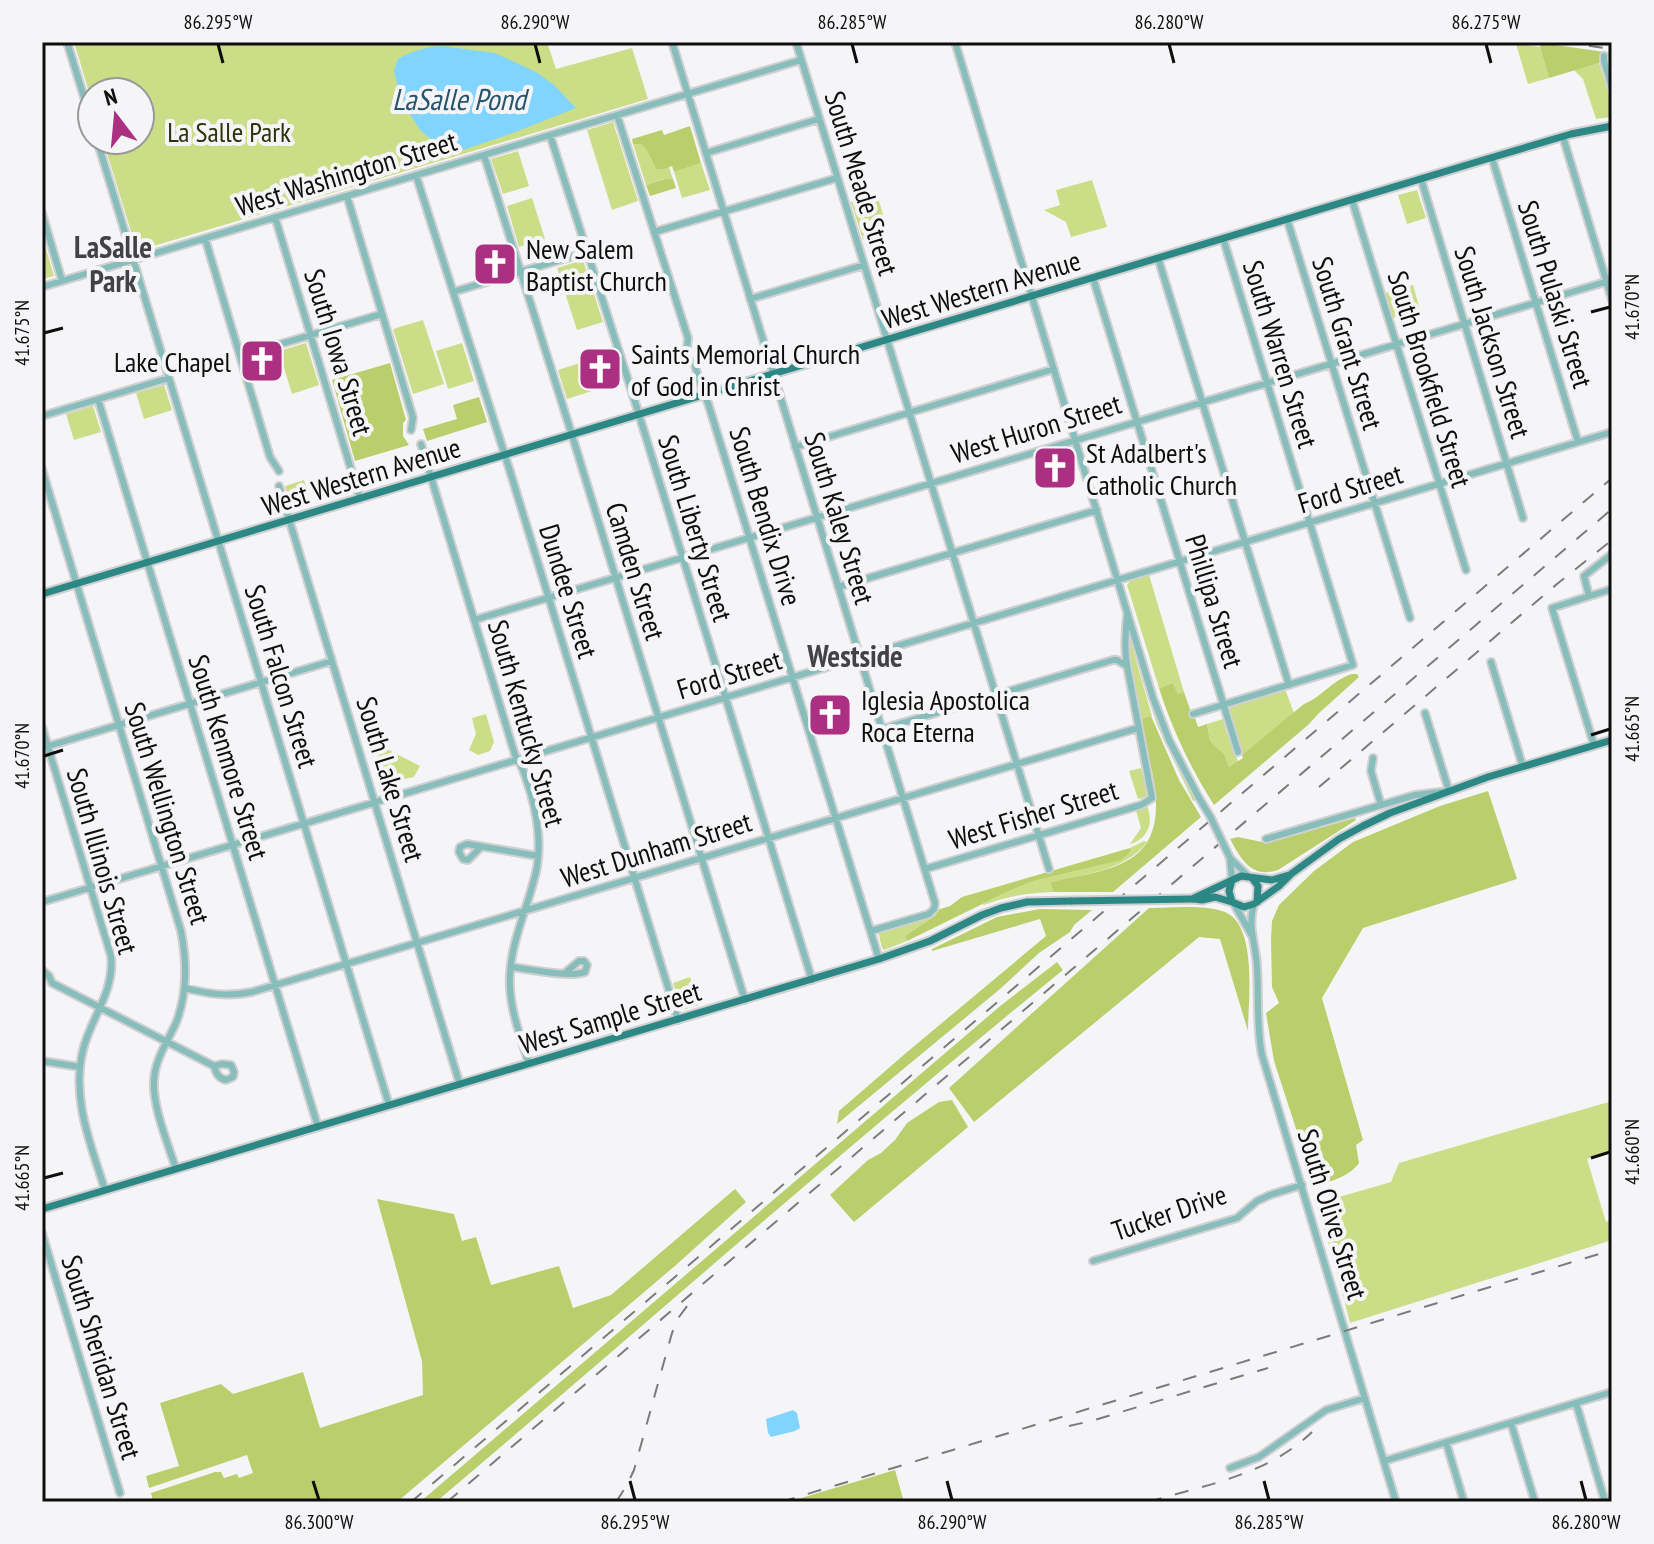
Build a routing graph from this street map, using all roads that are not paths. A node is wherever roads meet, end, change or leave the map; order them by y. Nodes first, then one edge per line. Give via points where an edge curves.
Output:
1 (67, 42) edge
2 (672, 42) edge
3 (796, 42) edge
4 (955, 42) edge
5 (1604, 56) dead end
6 (801, 60) junction
7 (77, 76) edge
8 (1612, 88) edge
9 (688, 94) junction
10 (617, 115) junction
11 (819, 119) junction
12 (1612, 126) edge
13 (550, 135) junction
14 (1563, 137) junction
15 (706, 153) junction
16 (484, 155) junction
17 (102, 156) edge
18 (1492, 158) junction
19 (416, 175) junction
20 (837, 178) junction
21 (1421, 179) junction
22 (347, 196) junction
23 (1352, 200) junction
24 (723, 212) junction
25 (42, 213) edge
26 (275, 217) junction
27 (1287, 219) junction
28 (654, 232) junction
29 (205, 238) junction
30 (1223, 238) junction
31 (587, 252) junction
32 (1158, 258) junction
33 (133, 260) junction
34 (864, 265) junction
35 (520, 272) junction
36 (1093, 278) junction
37 (1609, 280) edge
38 (62, 281) junction
39 (42, 287) edge
40 (453, 292) junction
41 (1032, 297) junction
42 (750, 299) junction
43 (1612, 300) edge
44 (1536, 302) junction
45 (382, 314) junction
46 (1465, 324) junction
47 (311, 335) junction
48 (887, 341) junction
49 (1397, 344) junction
50 (687, 348) dead end
51 (240, 356) junction
52 (694, 362) dead end
53 (1332, 363) junction
54 (1054, 369) junction
55 (773, 375) junction
56 (169, 378) junction
57 (1267, 383) junction
58 (705, 396) junction
59 (98, 399) junction
60 (1202, 402) junction
61 (909, 413) junction
62 (638, 415) junction
63 (42, 416) edge
64 (1137, 421) junction
65 (411, 430) dead end
66 (1612, 432) edge
67 (572, 435) junction
68 (1075, 439) junction
69 (1578, 442) junction
70 (421, 444) dead end
71 (795, 447) junction
72 (505, 455) junction
73 (1507, 463) junction
74 (42, 469) edge
75 (279, 471) dead end
76 (431, 477) junction
77 (931, 483) junction
78 (1440, 484) junction
79 (279, 486) dead end
80 (360, 499) junction
81 (1374, 503) junction
82 (1097, 510) junction
83 (817, 517) junction
84 (1523, 518) dead end
85 (289, 520) junction
86 (1310, 523) junction
87 (750, 537) junction
88 (218, 542) junction
89 (1245, 543) junction
90 (953, 553) junction
91 (1612, 554) edge
92 (682, 557) junction
93 (1180, 562) junction
94 (148, 563) junction
95 (1466, 570) dead end
96 (615, 577) junction
97 (1119, 581) junction
98 (77, 584) junction
99 (838, 587) junction
100 (1612, 589) edge
101 (42, 594) edge
102 (1589, 596) junction
103 (548, 597) junction
104 (1128, 613) junction
105 (1410, 618) dead end
106 (474, 620) junction
107 (974, 624) junction
108 (1124, 649) junction
109 (860, 658) junction
110 (1113, 660) junction
111 (332, 661) junction
112 (1491, 662) dead end
113 (1125, 665) junction
114 (793, 678) junction
115 (261, 683) junction
116 (1289, 685) junction
117 (996, 694) junction
118 (725, 698) junction
119 (190, 704) junction
120 (1223, 705) junction
121 (1425, 713) dead end
122 (1193, 714) dead end
123 (659, 718) junction
124 (119, 726) junction
125 (42, 727) edge
126 (1138, 728) junction
127 (882, 729) junction
128 (592, 738) junction
129 (1612, 740) edge
130 (1594, 745) junction
131 (45, 747) edge
132 (1238, 752) dead end
133 (1373, 758) dead end
134 (518, 760) junction
135 (1017, 765) junction
136 (1523, 767) junction
137 (1449, 791) junction
138 (903, 799) junction
139 (374, 802) junction
140 (1381, 805) junction
141 (836, 819) junction
142 (304, 823) junction
143 (1039, 835) junction
144 (769, 839) junction
145 (1266, 839) dead end
146 (233, 845) junction
147 (481, 847) dead end
148 (538, 856) junction
149 (1230, 858) junction
150 (702, 859) junction
151 (161, 866) junction
152 (925, 869) junction
153 (1049, 869) dead end
154 (1291, 874) junction
155 (1250, 877) junction
156 (634, 879) junction
157 (1232, 880) junction
158 (90, 887) junction
159 (1192, 899) junction
160 (42, 902) edge
161 (1233, 903) junction
162 (1256, 903) junction
163 (525, 912) junction
164 (871, 931) junction
165 (1251, 934) junction
166 (417, 943) junction
167 (879, 959) junction
168 (346, 965) junction
169 (511, 967) junction
170 (42, 970) edge
171 (565, 973) dead end
172 (812, 980) junction
173 (52, 983) junction
174 (44, 985) edge
175 (276, 986) junction
176 (185, 988) junction
177 (745, 1000) junction
178 (100, 1008) junction
179 (678, 1020) junction
180 (167, 1042) junction
181 (42, 1061) edge
182 (529, 1064) junction
183 (214, 1066) dead end
184 (80, 1067) junction
185 (460, 1085) junction
186 (389, 1105) junction
187 (318, 1127) junction
188 (176, 1169) junction
189 (1302, 1185) junction
190 (105, 1190) junction
191 (42, 1209) edge
192 (42, 1233) edge
193 (1093, 1261) dead end
194 (1612, 1392) edge
195 (1365, 1398) junction
196 (1576, 1403) junction
197 (1511, 1423) junction
198 (1446, 1442) junction
199 (1384, 1461) junction
200 (1230, 1468) dead end
201 (120, 1493) dead end
202 (1396, 1502) edge
203 (1464, 1502) edge
204 (1535, 1502) edge
205 (1605, 1502) edge

1 - 7 street
2 - 9 street, South Kaley Street
3 - 6 street, South Meade Street
4 - 41 street
5 - 8 street
6 - 9 street, West Washington Street
6 - 11 street, South Meade Street
9 - 10 street, West Washington Street
9 - 15 street, South Kaley Street
10 - 13 street, West Washington Street
10 - 28 street
11 - 15 street
11 - 20 street, South Meade Street
12 - 14 main road, West Western Avenue
13 - 16 street, West Washington Street
13 - 31 street, South Liberty Street
14 - 18 main road, West Western Avenue
14 - 37 street
15 - 24 street, South Kaley Street
16 - 19 street, West Washington Street
16 - 35 street, Camden Street
17 - 33 street, South Falcon Street
18 - 21 main road, West Western Avenue
18 - 44 street, South Pulaski Street
19 - 22 street, West Washington Street
19 - 40 street, Dundee Street
20 - 24 street
20 - 34 street, South Meade Street
21 - 23 main road, West Western Avenue
21 - 46 street, South Jackson Street
22 - 26 street, West Washington Street
22 - 45 street
23 - 27 main road, West Western Avenue
23 - 49 street, South Brookfield Street
24 - 28 street
24 - 42 street, South Kaley Street
25 - 38 street
26 - 29 street, West Washington Street
26 - 47 street, South Iowa Street
27 - 30 main road, West Western Avenue
27 - 53 street, South Grant Street
28 - 50 street
29 - 33 street, West Washington Street
29 - 51 street
30 - 32 main road, West Western Avenue
30 - 57 street, South Warren Street
31 - 35 street
31 - 62 street, South Liberty Street
32 - 36 main road, West Western Avenue
32 - 60 street
33 - 38 street, West Washington Street
33 - 56 street, South Falcon Street
34 - 42 street
34 - 48 street, South Meade Street
35 - 40 street
35 - 67 street, Camden Street
36 - 41 main road, West Western Avenue
36 - 64 street, Phillipa Street
37 - 43 street
37 - 44 street, West Huron Street
38 - 39 street, West Washington Street
40 - 72 street, Dundee Street
41 - 48 main road, West Western Avenue
41 - 54 street
42 - 55 street, South Kaley Street
44 - 46 street, West Huron Street
44 - 69 street, South Pulaski Street
45 - 47 street
45 - 65 street via 413,418
46 - 49 street, West Huron Street
46 - 73 street, South Jackson Street
47 - 51 street
47 - 80 street, South Iowa Street
48 - 55 main road, West Western Avenue
48 - 61 street, South Meade Street
49 - 53 street, West Huron Street
49 - 78 street, South Brookfield Street
51 - 75 street via 270,457
52 - 58 street, South Bendix Drive
53 - 57 street, West Huron Street
53 - 81 street, South Grant Street
54 - 61 street
54 - 68 street
55 - 58 main road, West Western Avenue
55 - 71 street, South Kaley Street
56 - 59 street
56 - 88 street, South Falcon Street
57 - 60 street, West Huron Street
57 - 86 street, South Warren Street
58 - 62 main road, West Western Avenue
58 - 87 street, South Bendix Drive
59 - 63 street
59 - 94 street, South Kenmore Street
60 - 64 street, West Huron Street
60 - 89 street
61 - 71 street
61 - 77 street, South Meade Street
62 - 67 main road, West Western Avenue
62 - 92 street, South Liberty Street
64 - 68 street, West Huron Street
64 - 93 street, Phillipa Street
66 - 69 street, Ford Street
67 - 72 main road, West Western Avenue
67 - 96 street, Camden Street
68 - 77 street, West Huron Street
68 - 82 street
69 - 73 street, Ford Street
70 - 76 street, South Kentucky Street
71 - 83 street, South Kaley Street
72 - 76 main road, West Western Avenue
72 - 103 street, Dundee Street
73 - 78 street, Ford Street
73 - 84 street, South Jackson Street
74 - 98 street, South Wellington Street
76 - 80 main road, West Western Avenue
76 - 106 street, South Kentucky Street
77 - 83 street, West Huron Street
77 - 90 street, South Meade Street
78 - 81 street, Ford Street
78 - 95 street, South Brookfield Street
79 - 85 street, South Lake Street
80 - 85 main road, West Western Avenue
81 - 86 street, Ford Street
81 - 105 street, South Grant Street
82 - 90 street
82 - 97 street
83 - 87 street, West Huron Street
83 - 99 street, South Kaley Street
85 - 88 main road, West Western Avenue
85 - 111 street, South Lake Street
86 - 89 street, Ford Street
86 - 116 street, South Warren Street via 1353,665
87 - 92 street, West Huron Street
87 - 114 street, South Bendix Drive
88 - 94 main road, West Western Avenue
88 - 115 street, South Falcon Street
89 - 93 street, Ford Street
89 - 116 street
90 - 99 street
90 - 107 street, South Meade Street
91 - 102 street via 1584,576
92 - 96 street, West Huron Street
92 - 118 street, South Liberty Street
93 - 97 street, Ford Street
93 - 120 street, Phillipa Street
94 - 98 main road, West Western Avenue
94 - 119 street, South Kenmore Street
96 - 103 street, West Huron Street
96 - 123 street, Camden Street
97 - 104 street
97 - 107 street, Ford Street
98 - 101 main road, West Western Avenue
98 - 124 street, South Wellington Street
99 - 109 street, South Kaley Street
100 - 102 street
102 - 130 street via 1552,608
103 - 106 street, West Huron Street
103 - 128 street, Dundee Street
104 - 108 street
104 - 149 street, bridge via 1169,740
106 - 134 street, South Kentucky Street
107 - 109 street, Ford Street
107 - 117 street, South Meade Street
108 - 110 street
108 - 113 street
109 - 114 street, Ford Street
109 - 127 street, South Kaley Street
110 - 113 street
110 - 117 street
111 - 115 street
111 - 139 street, South Lake Street
112 - 136 street
113 - 126 street
114 - 118 street, Ford Street
114 - 141 street, South Bendix Drive
115 - 119 street
115 - 142 street, South Falcon Street
116 - 120 street
117 - 127 street
117 - 135 street, South Meade Street
118 - 123 street, Ford Street
118 - 144 street, South Liberty Street
119 - 124 street
119 - 146 street, South Kenmore Street
120 - 122 street
120 - 132 street, Phillipa Street
121 - 137 street
123 - 128 street, Ford Street
123 - 150 street, Camden Street
124 - 131 street
124 - 151 street, South Wellington Street
125 - 131 street, South Illinois Street
126 - 135 street, West Dunham Street
126 - 143 street, West Fisher Street via 1152,798
127 - 138 street, South Kaley Street
128 - 134 street, Ford Street
128 - 156 street, Dundee Street
129 - 130 main road
130 - 136 main road
131 - 158 street, South Illinois Street
133 - 140 street via 1371,771
134 - 139 street, Ford Street
134 - 148 street, South Kentucky Street via 535,811
135 - 138 street, West Dunham Street
135 - 143 street, South Meade Street
136 - 137 main road
137 - 140 street
137 - 154 main road via 1363,826
138 - 141 street, West Dunham Street
138 - 152 street, South Kaley Street
139 - 142 street, Ford Street
139 - 166 street, South Lake Street
140 - 145 street
141 - 144 street, West Dunham Street
141 - 164 street, South Bendix Drive
142 - 146 street, Ford Street
142 - 168 street, South Falcon Street
143 - 152 street, West Fisher Street
143 - 153 street, South Meade Street
144 - 150 street, West Dunham Street
144 - 172 street, South Liberty Street
146 - 151 street, Ford Street
146 - 175 street, South Kenmore Street
147 - 148 street
148 - 163 street, South Kentucky Street
149 - 155 street
149 - 157 street
150 - 156 street, West Dunham Street
150 - 177 street, Camden Street
151 - 158 street, Ford Street
151 - 176 street, South Wellington Street via 181,931
152 - 164 street, South Kaley Street via 934,909
154 - 155 main road via 1272,880
154 - 162 main road
155 - 157 main road
155 - 162 main road via 1258,886
156 - 163 street, West Dunham Street
156 - 179 street, Dundee Street
157 - 159 main road, West Sample Street
157 - 161 main road
158 - 160 street, Ford Street
158 - 178 street, South Illinois Street via 112,965
159 - 161 main road, West Sample Street via 1215,897
159 - 167 main road, West Sample Street, bridge via 1027,902 982,915
161 - 162 main road
161 - 165 street, South Olive Street
162 - 165 street, South Olive Street
163 - 166 street, West Dunham Street
163 - 169 street, South Kentucky Street
164 - 167 street, South Bendix Drive
165 - 189 street, South Olive Street via 1260,1042
166 - 168 street, West Dunham Street
166 - 185 street, South Lake Street
167 - 172 main road, West Sample Street
168 - 175 street, West Dunham Street
168 - 186 street, South Falcon Street
169 - 171 street
169 - 182 street, South Kentucky Street via 512,1006
170 - 173 street
172 - 177 main road, West Sample Street
173 - 174 street
173 - 178 street
175 - 176 street, West Dunham Street via 229,995
175 - 187 street, South Kenmore Street
176 - 180 street, South Wellington Street
177 - 179 main road, West Sample Street
178 - 180 street
178 - 184 street, South Illinois Street
179 - 182 main road, West Sample Street
180 - 183 street
180 - 188 street, South Wellington Street via 157,1062 153,1091
181 - 184 street
182 - 185 main road, West Sample Street
184 - 190 street, South Illinois Street via 82,1113
185 - 186 main road, West Sample Street
186 - 187 main road, West Sample Street
187 - 188 main road, West Sample Street
188 - 190 main road, West Sample Street
189 - 193 street, Tucker Drive via 1257,1201 1237,1218
189 - 195 street, South Olive Street
190 - 191 main road, West Sample Street
192 - 201 street, South Sheridan Street
194 - 196 street
195 - 199 street, South Olive Street
195 - 200 street via 1326,1410 1259,1457
196 - 197 street
196 - 205 street
197 - 198 street
197 - 204 street
198 - 199 street
198 - 203 street
199 - 202 street, South Olive Street

